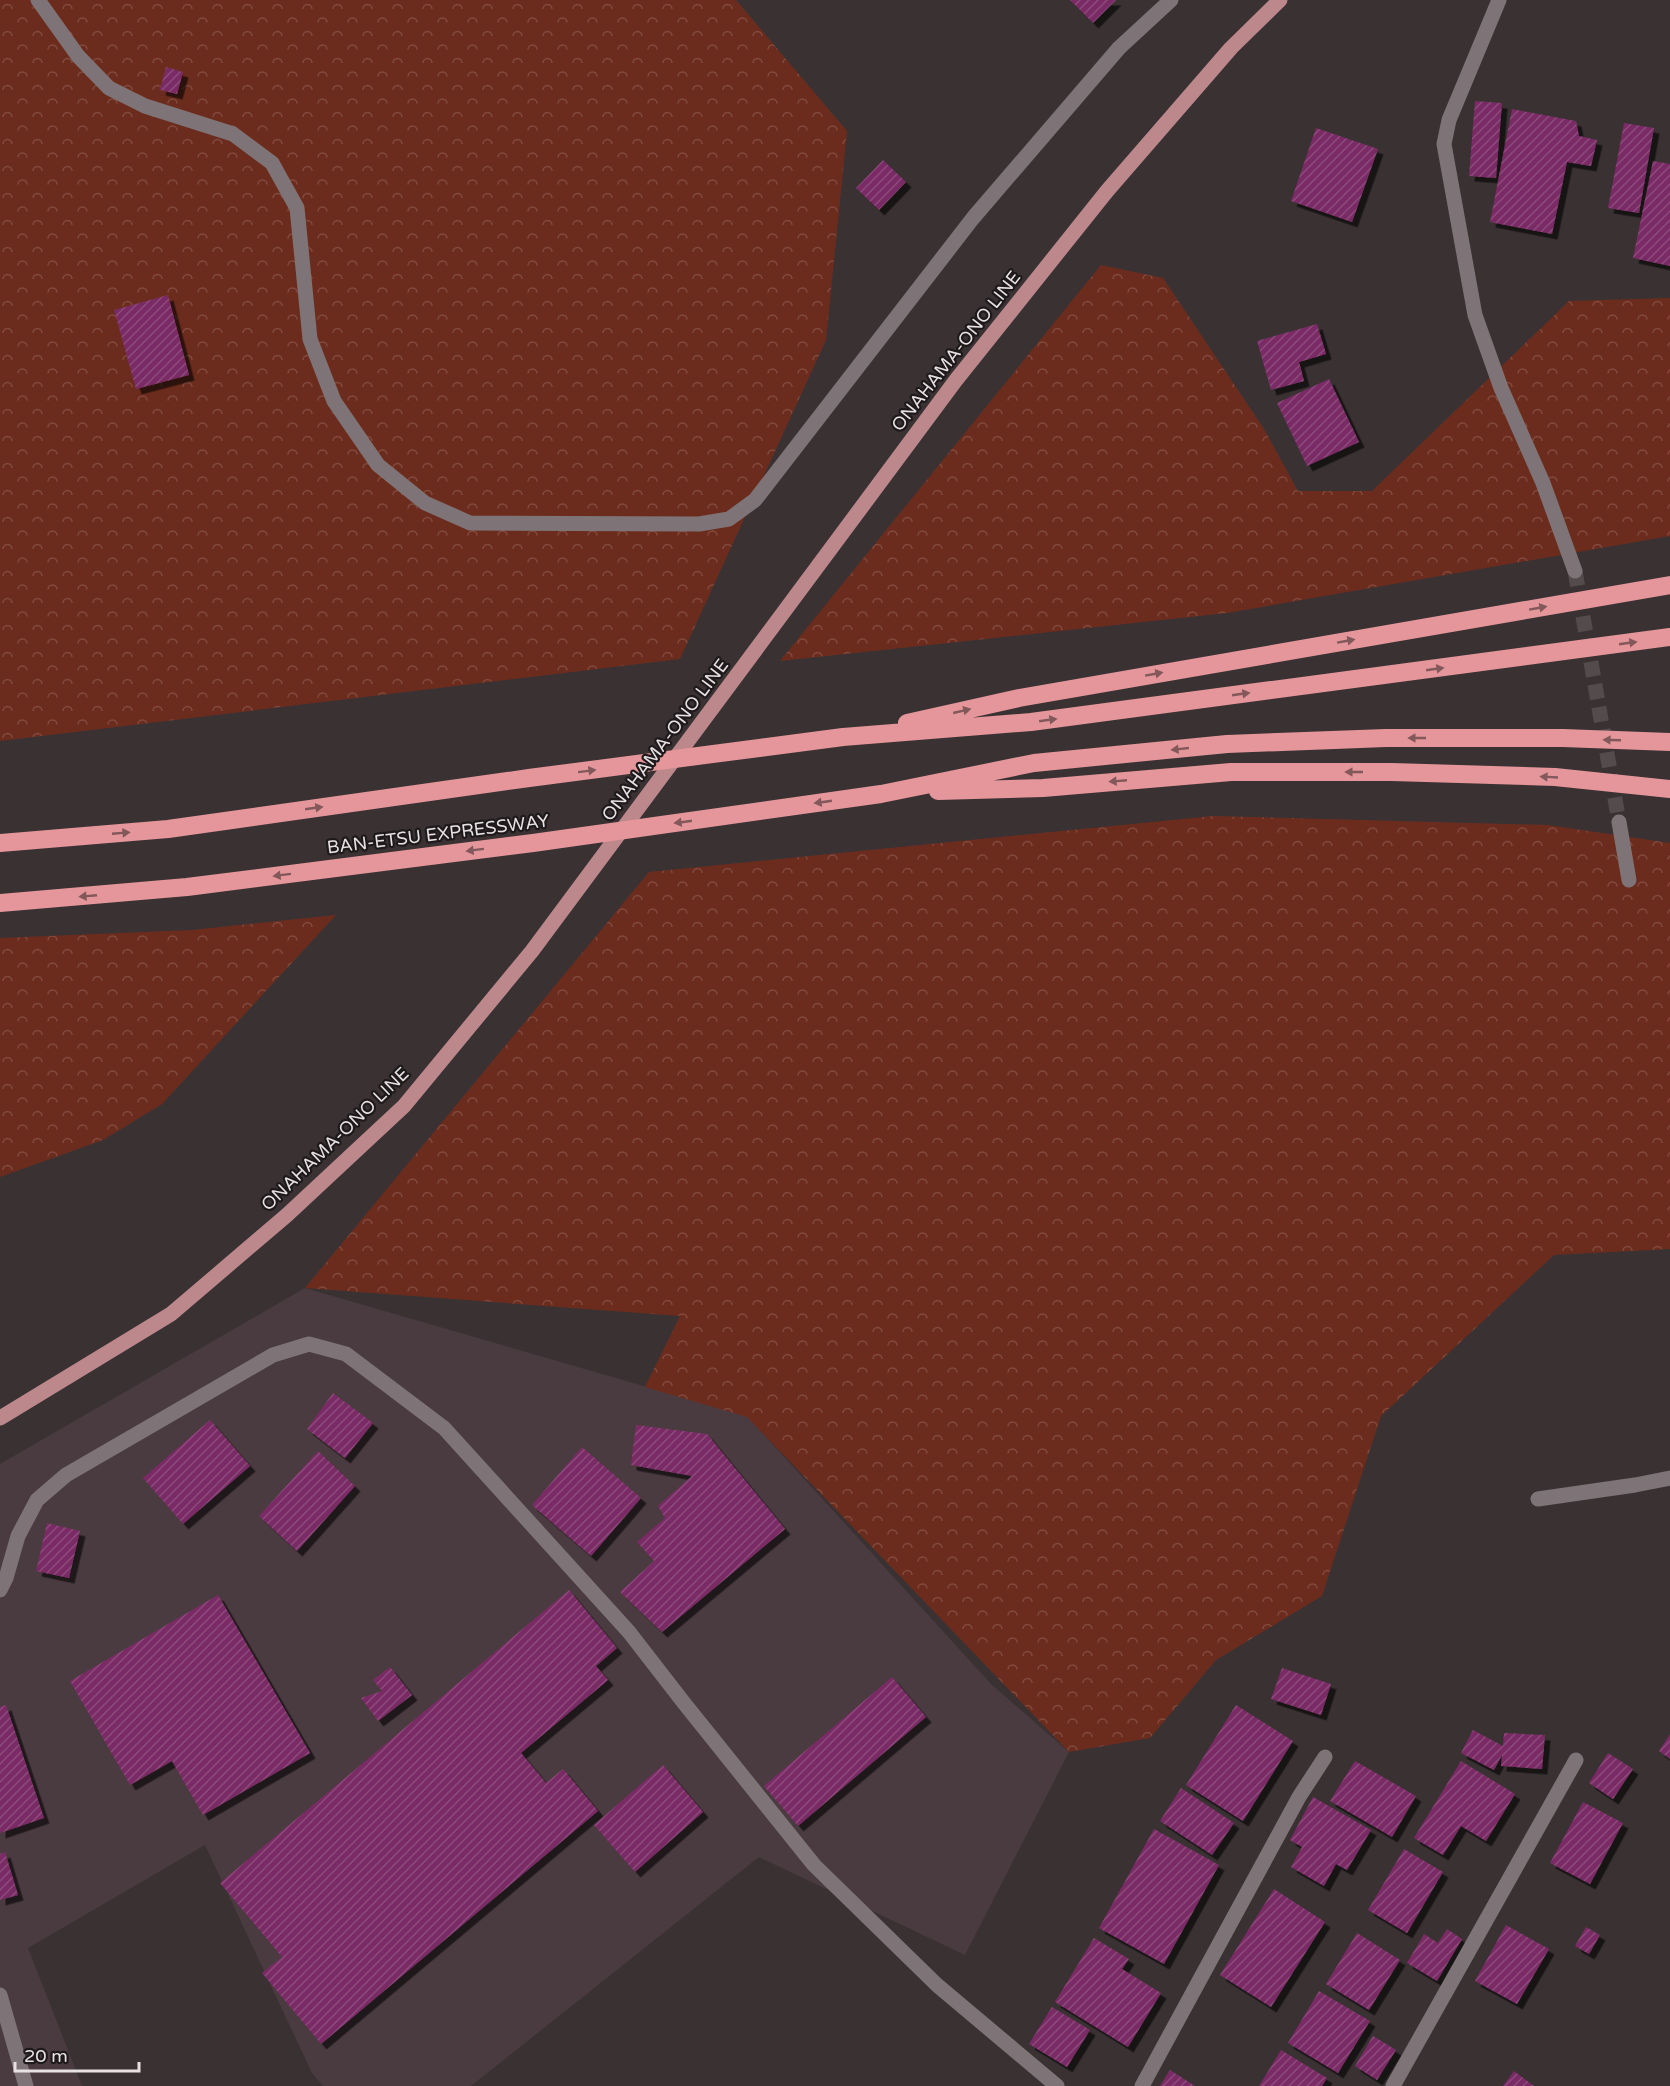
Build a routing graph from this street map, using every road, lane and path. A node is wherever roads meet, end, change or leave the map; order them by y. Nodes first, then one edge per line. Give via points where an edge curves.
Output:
1 (38, 0) edge
2 (1172, 0) edge
3 (1280, 0) edge
4 (1499, 0) edge
5 (1575, 571) tunnel mouth
6 (1670, 585) edge
7 (1670, 638) edge
8 (843, 737) junction
9 (1670, 742) edge
10 (1670, 789) edge
11 (881, 794) junction
12 (1619, 822) tunnel mouth
13 (0, 843) edge
14 (1629, 880) dead end
15 (0, 903) edge
16 (0, 1418) edge
17 (1670, 1478) edge
18 (1538, 1499) dead end
19 (0, 1590) edge
20 (1325, 1757) dead end
21 (1576, 1760) dead end
22 (0, 1995) edge
23 (26, 2086) edge
24 (1057, 2086) edge
25 (1142, 2086) edge
26 (1393, 2086) edge

1 - 2 street via 78,56 109,88 146,106 233,134 272,163 297,208 310,339 334,401 378,465 425,503 470,523 676,524 729,519 755,500 973,218 1119,48
3 - 16 main road, ONAHAMA-ONO LINE via 1231,48 1115,182 956,380 532,951 404,1106 287,1215 171,1314
4 - 5 street via 1449,120 1444,144 1475,315
8 -> 6 highway via 1019,698
8 -> 7 highway via 1031,722
13 -> 8 highway via 168,829
9 -> 11 highway via 1386,738 1227,744 1034,764
10 -> 11 highway via 1555,777 1231,772 1043,788
11 -> 15 highway, BAN-ETSU EXPRESSWAY via 187,887
12 - 14 street
17 - 18 street
19 - 24 street via 18,1536 37,1500 66,1475 273,1355 309,1344 346,1354 453,1437 629,1632 814,1865 937,1985
20 - 25 street via 1299,1797
21 - 26 street
22 - 23 street

